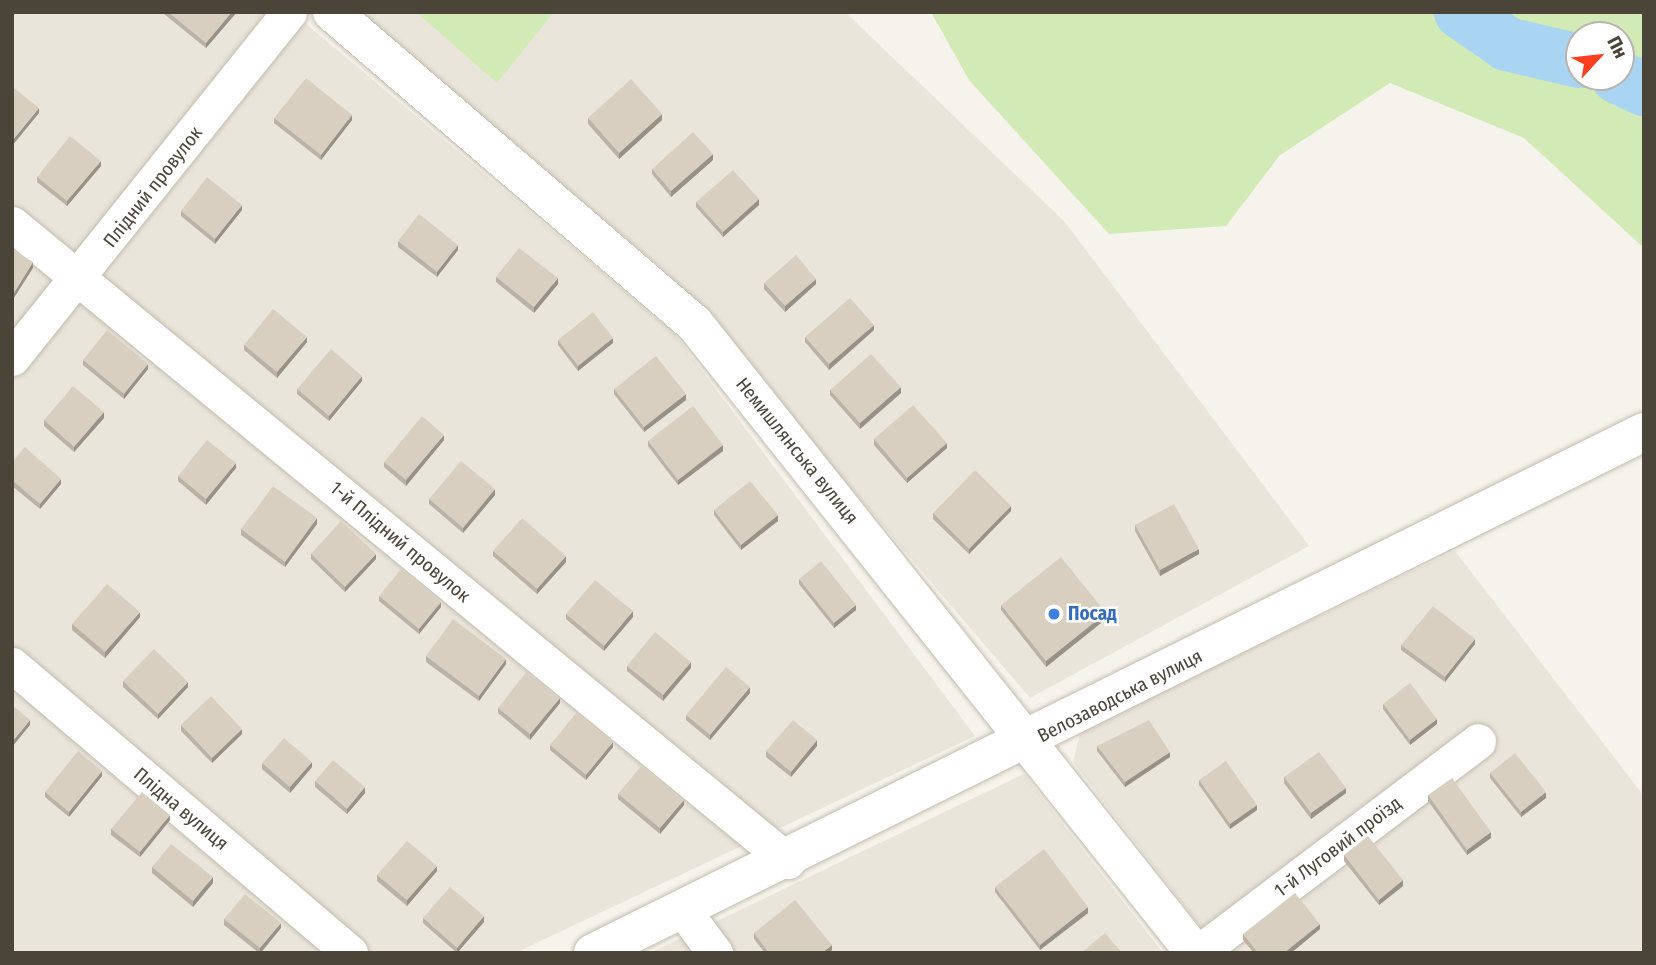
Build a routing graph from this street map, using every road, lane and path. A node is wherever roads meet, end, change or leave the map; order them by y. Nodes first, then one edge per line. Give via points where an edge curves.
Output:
1 (289, 12) edge
2 (332, 12) edge
3 (12, 224) edge
4 (81, 279) junction
5 (12, 358) edge
6 (1644, 432) edge
7 (12, 665) edge
8 (1478, 741) dead end
9 (1029, 742) junction
10 (788, 861) junction
11 (683, 911) junction
12 (350, 953) edge
13 (593, 953) edge
14 (715, 953) edge
15 (1197, 953) edge

1 - 4 street, Плідний провулок
2 - 9 street, Немишлянська вулиця via 694,323
3 - 4 street, 1-й Плідний провулок
4 - 5 street, Плідний провулок
4 - 10 street, 1-й Плідний провулок
6 - 9 street, Велозаводська вулиця
7 - 12 street, Плідна вулиця
8 - 15 street, 1-й Луговий проїзд
9 - 10 street, Велозаводська вулиця
9 - 15 street, Немишлянська вулиця
10 - 11 street, Велозаводська вулиця
11 - 13 street, Велозаводська вулиця
11 - 14 street

